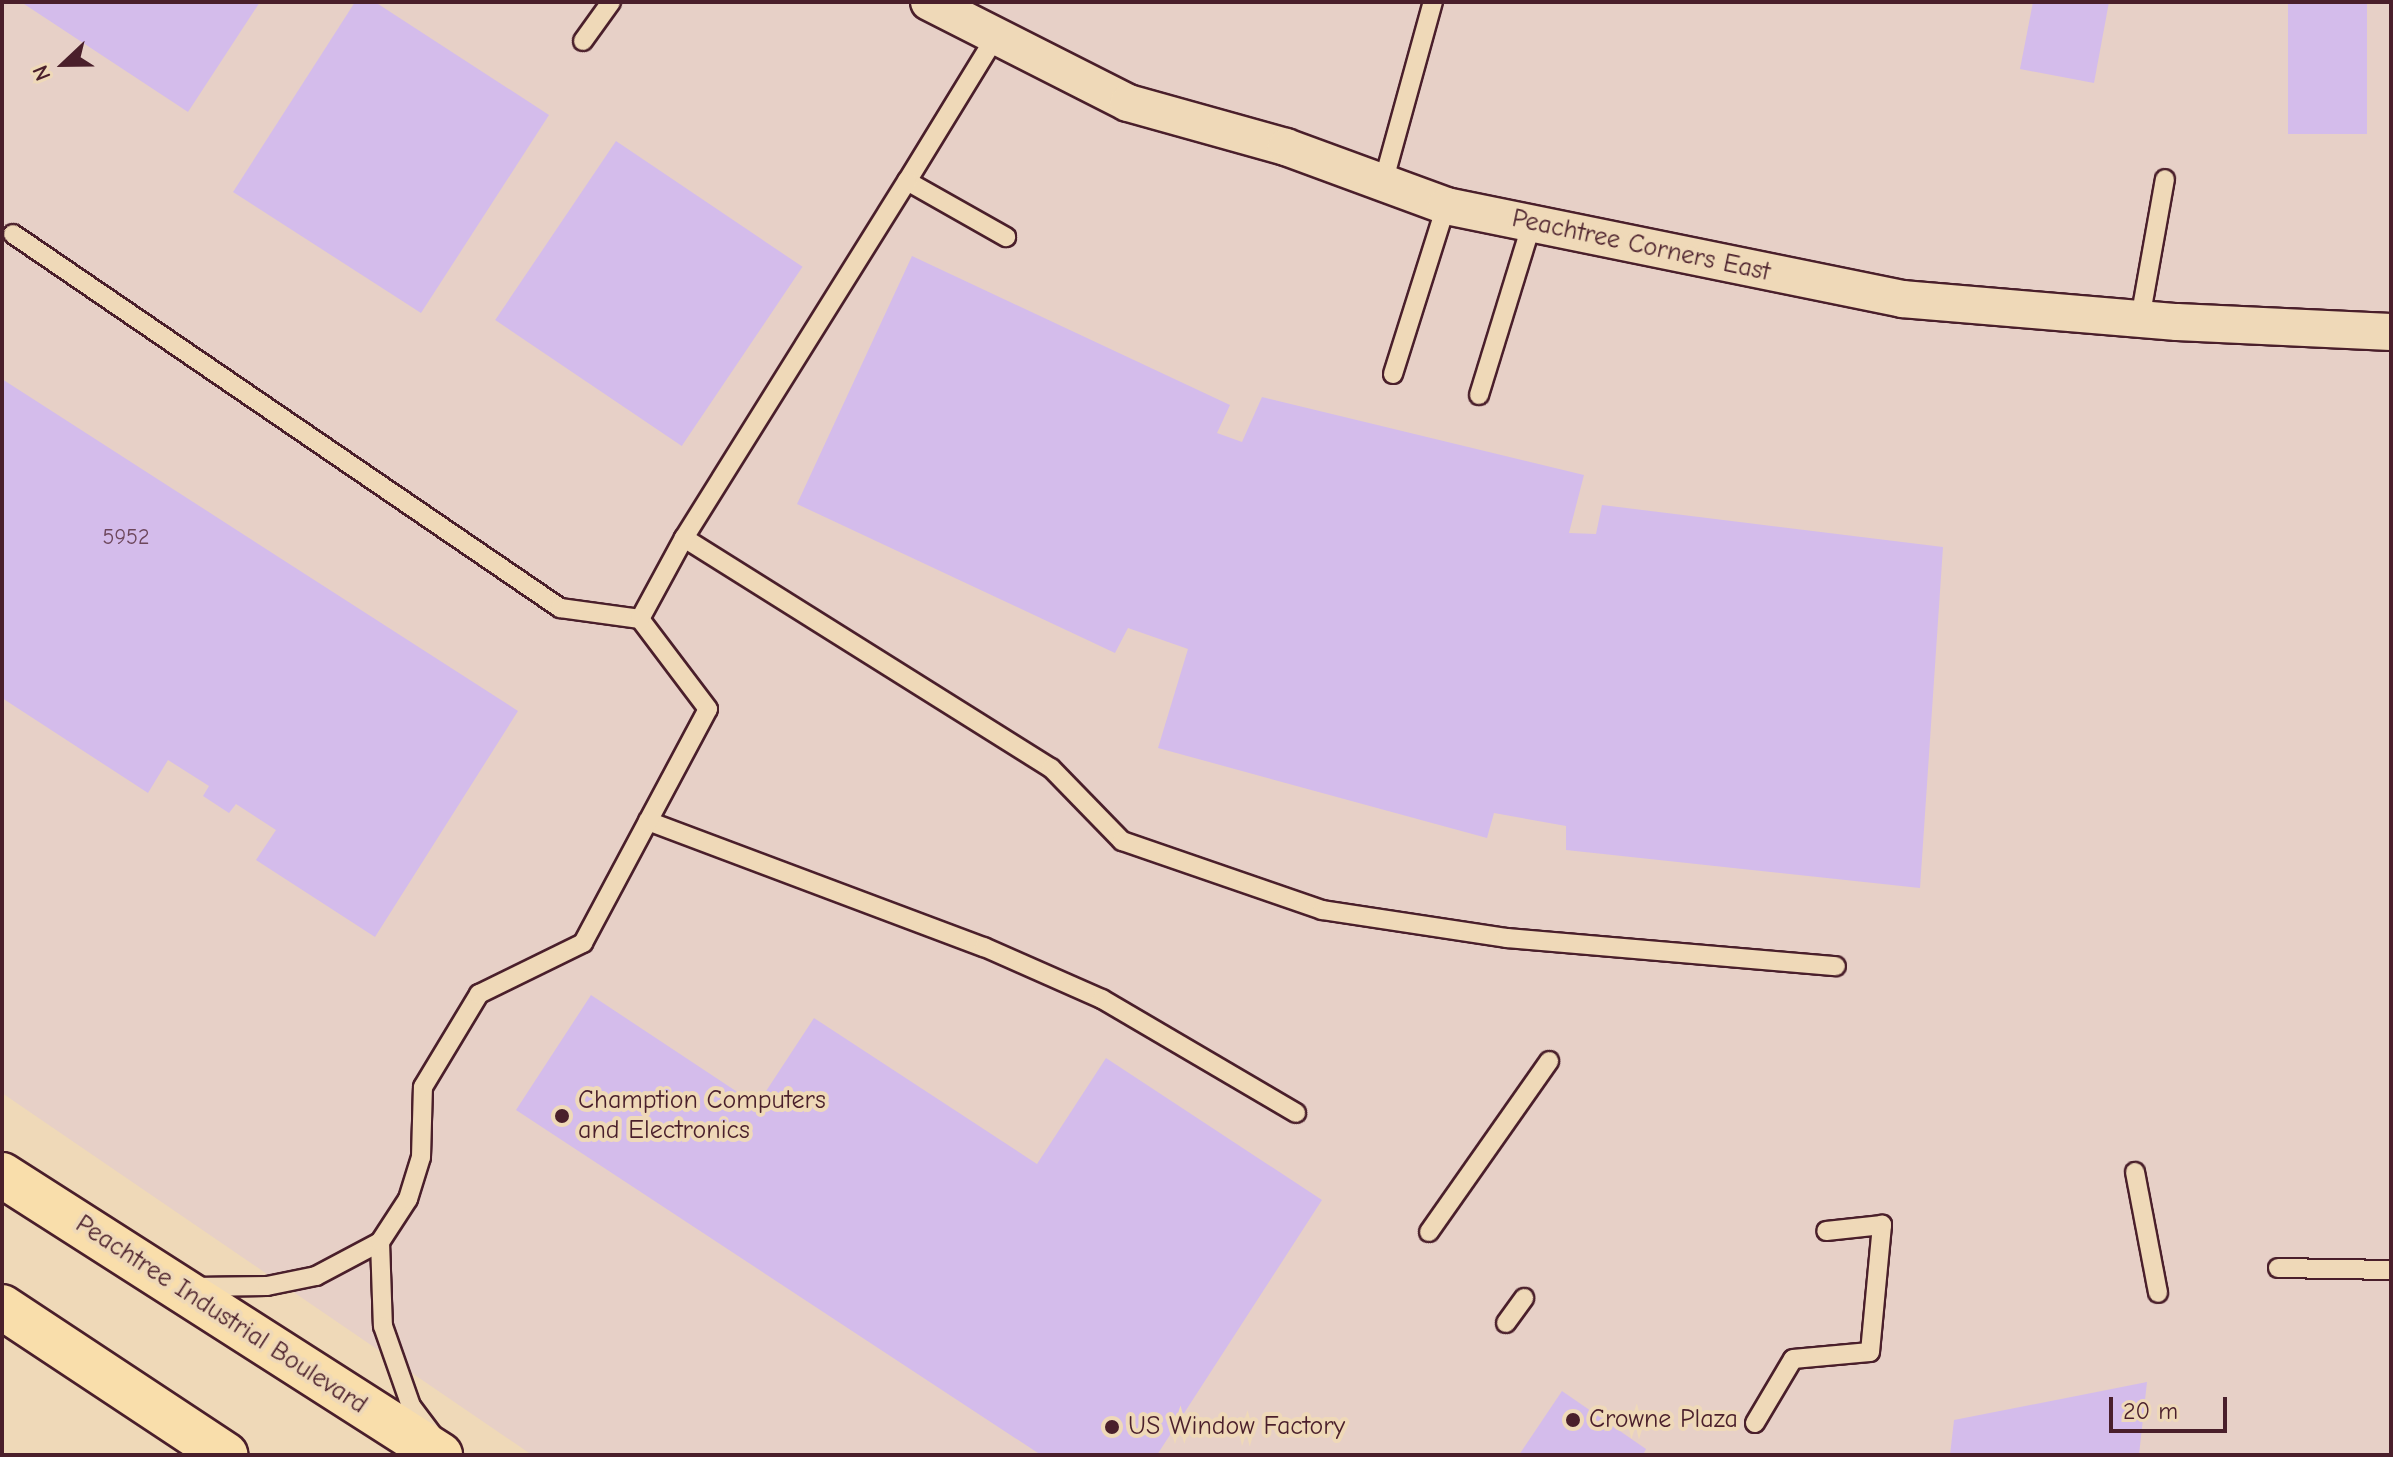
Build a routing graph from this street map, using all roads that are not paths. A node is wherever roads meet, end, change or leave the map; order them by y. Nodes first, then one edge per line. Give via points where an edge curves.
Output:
1 (611, 2) edge
2 (929, 2) edge
3 (1433, 2) edge
4 (996, 36) junction
5 (583, 41) dead end
6 (2165, 179) dead end
7 (907, 181) junction
8 (1383, 183) junction
9 (1446, 206) junction
10 (1532, 223) junction
11 (13, 234) dead end
12 (1006, 237) dead end
13 (2140, 319) junction
14 (2391, 332) edge
15 (1393, 374) dead end
16 (1479, 395) dead end
17 (684, 538) junction
18 (640, 619) junction
19 (648, 821) junction
20 (1836, 966) dead end
21 (1549, 1061) dead end
22 (1296, 1113) dead end
23 (2135, 1172) dead end
24 (2, 1175) edge
25 (1826, 1231) dead end
26 (1429, 1232) dead end
27 (380, 1242) junction
28 (2278, 1268) dead end
29 (2391, 1270) edge
30 (178, 1288) junction
31 (2158, 1293) dead end
32 (1524, 1298) dead end
33 (2, 1307) edge
34 (1506, 1323) dead end
35 (1755, 1423) dead end
36 (226, 1455) edge
37 (440, 1455) edge
38 (449, 1455) edge

1 - 5 lane
2 - 4 street, Peachtree Corners East
3 - 8 lane
4 - 7 lane
4 - 8 street, Peachtree Corners East via 1128,103 1286,147
6 - 13 lane
7 - 12 lane
7 - 17 lane
8 - 9 street, Peachtree Corners East
9 - 10 street, Peachtree Corners East
9 - 15 lane
10 - 13 street, Peachtree Corners East via 1902,299
10 - 16 lane
11 - 18 lane via 560,608
13 - 14 street, Peachtree Corners East
17 - 18 lane
17 - 20 lane via 1051,768 1122,841 1322,910 1507,938
18 - 19 lane via 708,709
19 - 22 lane via 984,947 1102,999
19 - 27 lane via 583,943 479,994 423,1087 421,1157 408,1199
21 - 26 lane
23 - 31 lane
24 - 30 highway, Peachtree Industrial Boulevard
25 - 35 lane via 1882,1225 1870,1352 1793,1359
27 - 30 lane via 316,1276 267,1286
27 - 38 lane via 383,1326 411,1406
28 - 29 lane
30 - 37 highway, Peachtree Industrial Boulevard
32 - 34 lane
33 - 36 highway

